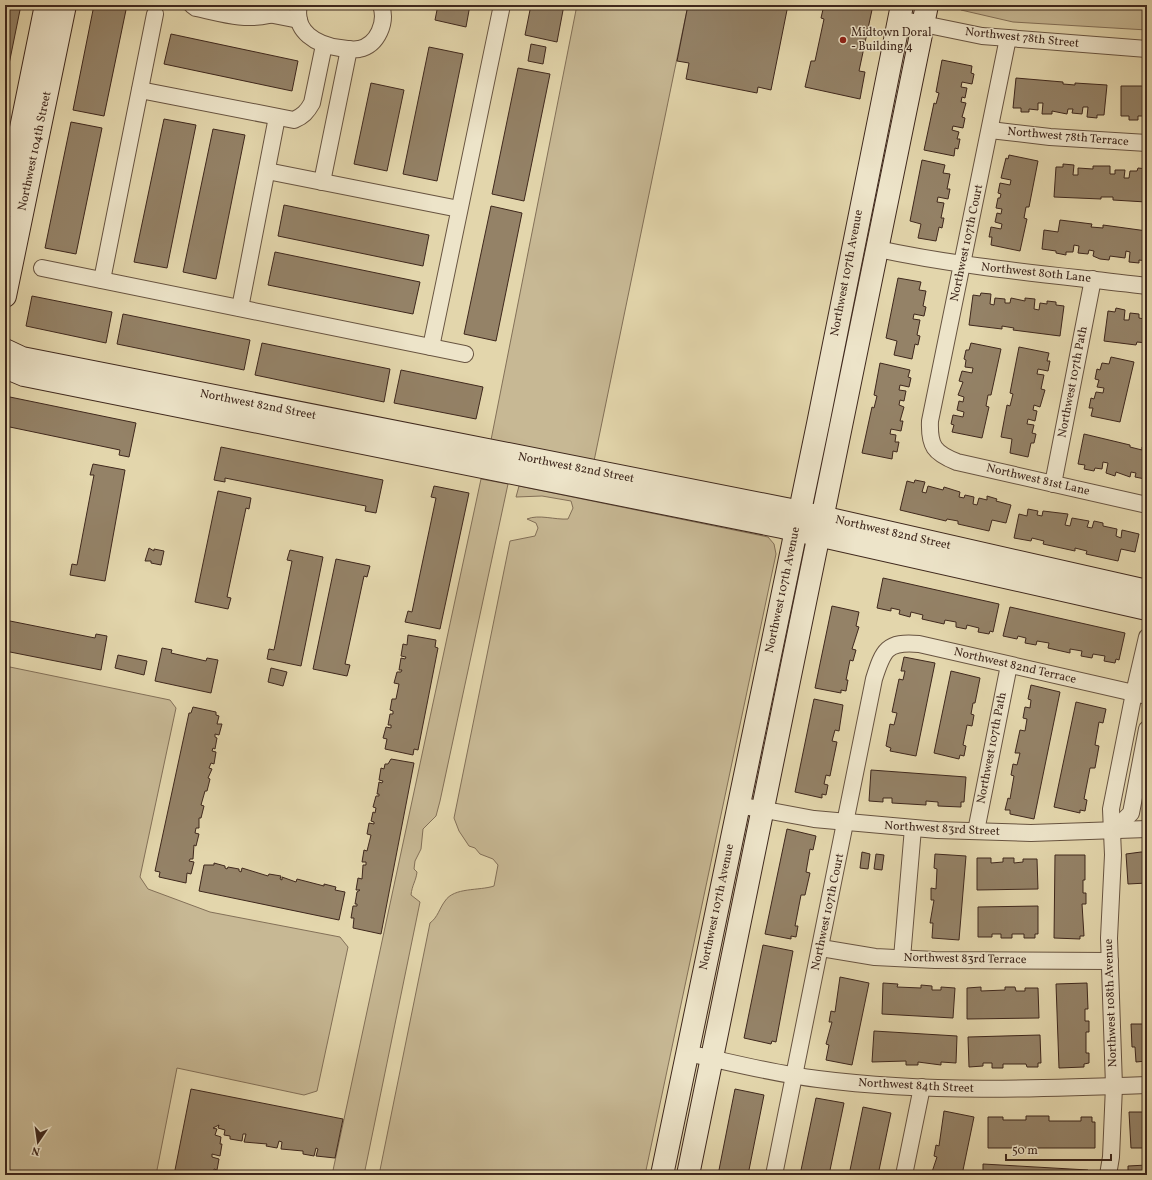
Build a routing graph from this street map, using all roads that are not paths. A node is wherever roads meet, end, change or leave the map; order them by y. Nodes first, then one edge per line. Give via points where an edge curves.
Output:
1 (46, 5) edge
2 (65, 5) edge
3 (192, 5) edge
4 (381, 5) edge
5 (502, 5) edge
6 (237, 6) edge
7 (900, 12) edge
8 (299, 13) edge
9 (155, 14) dead end
10 (268, 15) junction
11 (925, 15) edge
12 (1008, 38) junction
13 (324, 45) junction
14 (349, 49) junction
15 (1147, 49) edge
16 (140, 90) junction
17 (277, 117) junction
18 (990, 130) junction
19 (1147, 143) edge
20 (267, 171) junction
21 (322, 182) junction
22 (6, 195) edge
23 (459, 209) junction
24 (878, 249) junction
25 (962, 265) junction
26 (42, 268) dead end
27 (102, 280) junction
28 (1093, 280) junction
29 (1147, 286) edge
30 (5, 296) edge
31 (240, 308) junction
32 (431, 347) junction
33 (5, 350) edge
34 (465, 354) dead end
35 (5, 367) edge
36 (934, 447) joint
37 (1053, 484) junction
38 (1147, 505) edge
39 (797, 521) junction
40 (820, 526) junction
41 (1147, 591) edge
42 (1147, 609) edge
43 (1147, 637) edge
44 (885, 651) joint
45 (1008, 664) junction
46 (1140, 695) edge
47 (1147, 729) edge
48 (738, 804) junction
49 (763, 810) junction
50 (847, 822) junction
51 (913, 828) junction
52 (1147, 829) edge
53 (1114, 830) junction
54 (976, 832) junction
55 (821, 948) junction
56 (902, 958) junction
57 (1110, 961) junction
58 (687, 1053) junction
59 (712, 1058) junction
60 (794, 1075) junction
61 (1147, 1085) edge
62 (1114, 1086) junction
63 (922, 1087) junction
64 (662, 1175) edge
65 (688, 1175) edge
66 (774, 1175) edge
67 (904, 1175) edge
68 (1108, 1175) edge

1 - 22 street, Northwest 104th Street
2 - 30 street, Northwest 104th Street
3 - 10 street via 240,18 250,19
4 - 14 street via 383,19 377,36 366,46
5 - 23 street
6 - 10 street
7 - 11 street, Northwest 78th Street
7 - 39 street, Northwest 107th Avenue
8 - 10 street
8 - 13 street via 307,35
9 - 16 street
11 - 12 street, Northwest 78th Street via 982,36
11 - 24 street, Northwest 107th Avenue
12 - 15 street, Northwest 78th Street
12 - 18 street, Northwest 107th Court
13 - 14 street
13 - 17 street via 308,112 294,120
14 - 21 street
16 - 17 street
16 - 27 street
17 - 20 street
18 - 19 street, Northwest 78th Terrace via 1050,137
18 - 25 street, Northwest 107th Court
20 - 21 street
20 - 31 street
21 - 23 street
23 - 32 street
24 - 25 street, Northwest 80th Lane
24 - 40 street, Northwest 107th Avenue
25 - 28 street, Northwest 80th Lane
25 - 36 street, Northwest 107th Court via 930,421 930,437
26 - 27 street
27 - 31 street
28 - 29 street, Northwest 80th Lane
28 - 37 street, Northwest 107th Path
31 - 32 street
32 - 34 street
33 - 39 street, Northwest 82nd Street via 22,358
35 - 39 street, Northwest 82nd Street via 24,375
36 - 37 street, Northwest 81st Lane via 942,456 957,462
37 - 38 street, Northwest 81st Lane
39 - 40 street, Northwest 82nd Street
39 - 48 street, Northwest 107th Avenue
40 - 41 street, Northwest 82nd Street
40 - 42 street, Northwest 82nd Street
40 - 49 street, Northwest 107th Avenue
43 - 46 street, Northwest 108th Avenue
44 - 45 street, Northwest 82nd Terrace via 895,644 919,644
44 - 50 street, Northwest 107th Court via 874,678
45 - 46 street, Northwest 82nd Terrace
45 - 54 street, Northwest 107th Path
46 - 53 street, Northwest 108th Avenue via 1111,809
47 - 53 street via 1131,813
48 - 49 street, Northwest 83rd Street
48 - 58 street, Northwest 107th Avenue
49 - 50 street, Northwest 83rd Street via 797,817
49 - 59 street, Northwest 107th Avenue
50 - 51 street, Northwest 83rd Street
50 - 55 street, Northwest 107th Court
51 - 54 street, Northwest 83rd Street
51 - 56 street
52 - 53 street, Northwest 83rd Street
53 - 54 street, Northwest 83rd Street
53 - 57 street, Northwest 108th Avenue
55 - 56 street, Northwest 83rd Terrace via 875,957
55 - 60 street, Northwest 107th Court
56 - 57 street, Northwest 83rd Terrace
57 - 62 street, Northwest 108th Avenue
58 - 59 street, Northwest 84th Street
58 - 64 street, Northwest 107th Avenue
59 - 60 street, Northwest 84th Street
59 - 65 street, Northwest 107th Avenue
60 - 63 street, Northwest 84th Street
60 - 66 street, Northwest 107th Court
61 - 62 street, Northwest 84th Street
62 - 63 street, Northwest 84th Street via 981,1090
62 - 68 street, Northwest 108th Avenue
63 - 67 street

